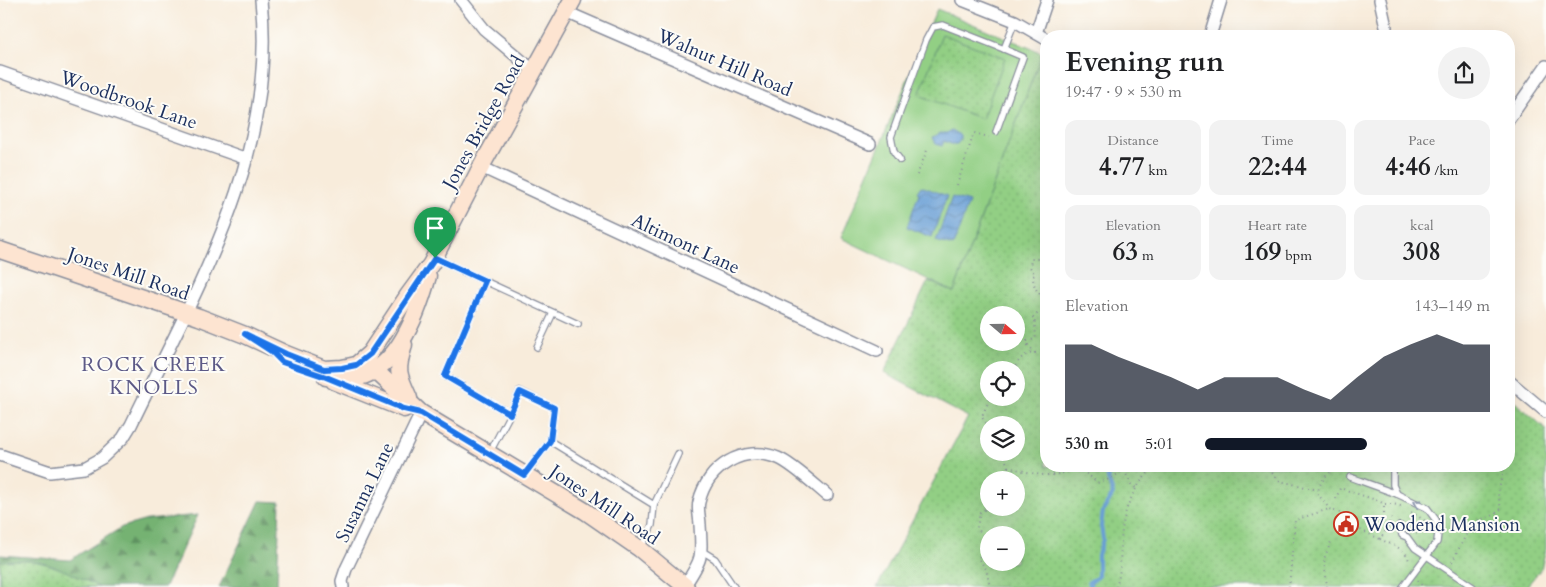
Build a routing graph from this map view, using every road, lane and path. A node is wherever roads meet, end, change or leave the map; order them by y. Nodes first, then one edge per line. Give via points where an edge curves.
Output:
1 (261, 0) edge
2 (461, 0) edge
3 (962, 0) edge
4 (1047, 0) edge
5 (1221, 0) edge
6 (1380, 0) edge
7 (569, 6) edge
8 (1015, 21) junction
9 (1386, 27) dead end
10 (1042, 30) edge
11 (1212, 30) edge
12 (1040, 35) edge
13 (1004, 49) junction
14 (1546, 66) edge
15 (534, 71) junction
16 (0, 72) edge
17 (1542, 81) edge
18 (1515, 112) edge
19 (996, 132) joint
20 (870, 144) dead end
21 (928, 148) dead end
22 (247, 159) junction
23 (900, 160) dead end
24 (481, 167) junction
25 (917, 175) dead end
26 (957, 185) dead end
27 (0, 250) edge
28 (433, 261) junction
29 (1040, 261) edge
30 (485, 281) junction
31 (1040, 295) edge
32 (185, 313) junction
33 (553, 313) junction
34 (1040, 313) edge
35 (412, 322) junction
36 (578, 324) dead end
37 (245, 334) junction
38 (537, 347) dead end
39 (877, 351) dead end
40 (1019, 361) edge
41 (369, 369) junction
42 (326, 377) junction
43 (1515, 386) edge
44 (412, 408) junction
45 (1546, 412) edge
46 (510, 414) junction
47 (550, 441) junction
48 (489, 454) junction
49 (678, 454) dead end
50 (0, 455) edge
51 (1006, 461) edge
52 (1008, 466) junction
53 (1005, 471) edge
54 (1066, 472) edge
55 (1087, 472) edge
56 (1121, 472) edge
57 (1125, 472) edge
58 (1149, 472) edge
59 (1271, 472) edge
60 (1332, 472) edge
61 (1392, 472) edge
62 (1503, 472) edge
63 (524, 475) junction
64 (1350, 477) dead end
65 (1136, 488) junction
66 (1354, 489) dead end
67 (1318, 490) junction
68 (1352, 492) junction
69 (1396, 494) junction
70 (827, 495) dead end
71 (1336, 499) dead end
72 (1384, 504) junction
73 (654, 505) junction
74 (1329, 509) junction
75 (980, 512) edge
76 (1340, 513) dead end
77 (1384, 513) dead end
78 (1391, 518) dead end
79 (1400, 526) dead end
80 (1356, 528) dead end
81 (1407, 537) junction
82 (1380, 539) junction
83 (1331, 542) dead end
84 (640, 550) junction
85 (702, 551) junction
86 (1457, 553) dead end
87 (1427, 556) junction
88 (1409, 564) dead end
89 (1416, 578) dead end
90 (686, 586) edge
91 (343, 587) edge
92 (734, 587) edge
93 (990, 587) edge
94 (1116, 587) edge
95 (1289, 587) edge
96 (1327, 587) edge
97 (1404, 587) edge
98 (1423, 587) edge
99 (1473, 587) edge

1 - 22 street via 263,62
2 - 15 street via 484,29
3 - 8 street
4 - 10 street
5 - 11 street
6 - 9 street
7 - 15 main road, Jones Bridge Road
7 - 20 street, Walnut Hill Road
8 - 12 street
8 - 13 lane
13 - 19 lane via 1023,56
13 - 23 lane via 942,25 933,27 891,137 894,152
14 - 17 street
15 - 24 main road, Jones Bridge Road
16 - 22 street, Woodbrook Lane
17 - 18 street
19 - 26 path via 987,137 974,133
21 - 25 path
22 - 32 street via 226,226
24 - 28 main road, Jones Bridge Road
24 - 39 street, Altimont Lane
27 - 32 main road, Jones Mill Road
28 - 30 lane
28 - 35 main road, Jones Bridge Road
28 - 41 main road, Jones Bridge Road via 370,354
29 - 31 path via 1031,259 1030,264
30 - 33 lane
30 - 46 lane via 445,376
32 - 37 main road, Jones Mill Road
32 - 50 street via 131,425 102,458 84,468 50,472
33 - 36 lane
33 - 38 lane
34 - 40 path via 1033,318 1035,339 1027,341 1035,353 1023,356
35 - 41 main road, Jones Bridge Road via 389,358
35 - 44 main road via 398,365
37 - 41 main road, Jones Mill Road via 324,369 356,365
37 - 42 main road, Jones Mill Road via 282,362
41 - 42 main road, Jones Mill Road via 348,378
41 - 44 main road, Jones Mill Road
42 - 44 main road
43 - 45 street
44 - 48 main road, Jones Mill Road
44 - 91 street, Susanna Lane via 346,569
46 - 47 lane via 520,392 554,408
46 - 48 lane
47 - 63 lane
47 - 73 lane
48 - 63 main road, Jones Mill Road
49 - 73 lane
51 - 52 path
52 - 53 path
52 - 54 path via 1050,475
55 - 56 path via 1098,483
57 - 65 path
58 - 65 path
59 - 67 path via 1280,480
60 - 67 path
61 - 69 lane
62 - 86 path via 1498,494 1501,510 1475,521
63 - 84 main road, Jones Mill Road via 585,511
64 - 69 lane
65 - 94 path via 1126,506
66 - 68 path
67 - 74 path via 1318,495
68 - 71 path via 1340,488
68 - 72 path
87 -> 69 lane via 1437,542 1436,520 1427,508
70 - 85 street via 780,458 766,455 729,460 710,476 698,503
72 - 77 path
72 - 81 path via 1408,508 1424,520 1425,530
73 - 84 lane via 652,524
74 - 76 path
74 - 95 path via 1296,520
75 - 93 path via 977,528 987,546 978,558 986,569
78 - 82 path
79 - 81 lane via 1402,534
80 - 82 path
81 - 87 lane
82 - 88 path via 1406,552
83 - 96 path via 1324,559
84 - 90 main road, Jones Mill Road
85 - 90 street
85 - 92 lane via 715,559
87 - 97 lane
87 - 99 lane
89 - 98 path

